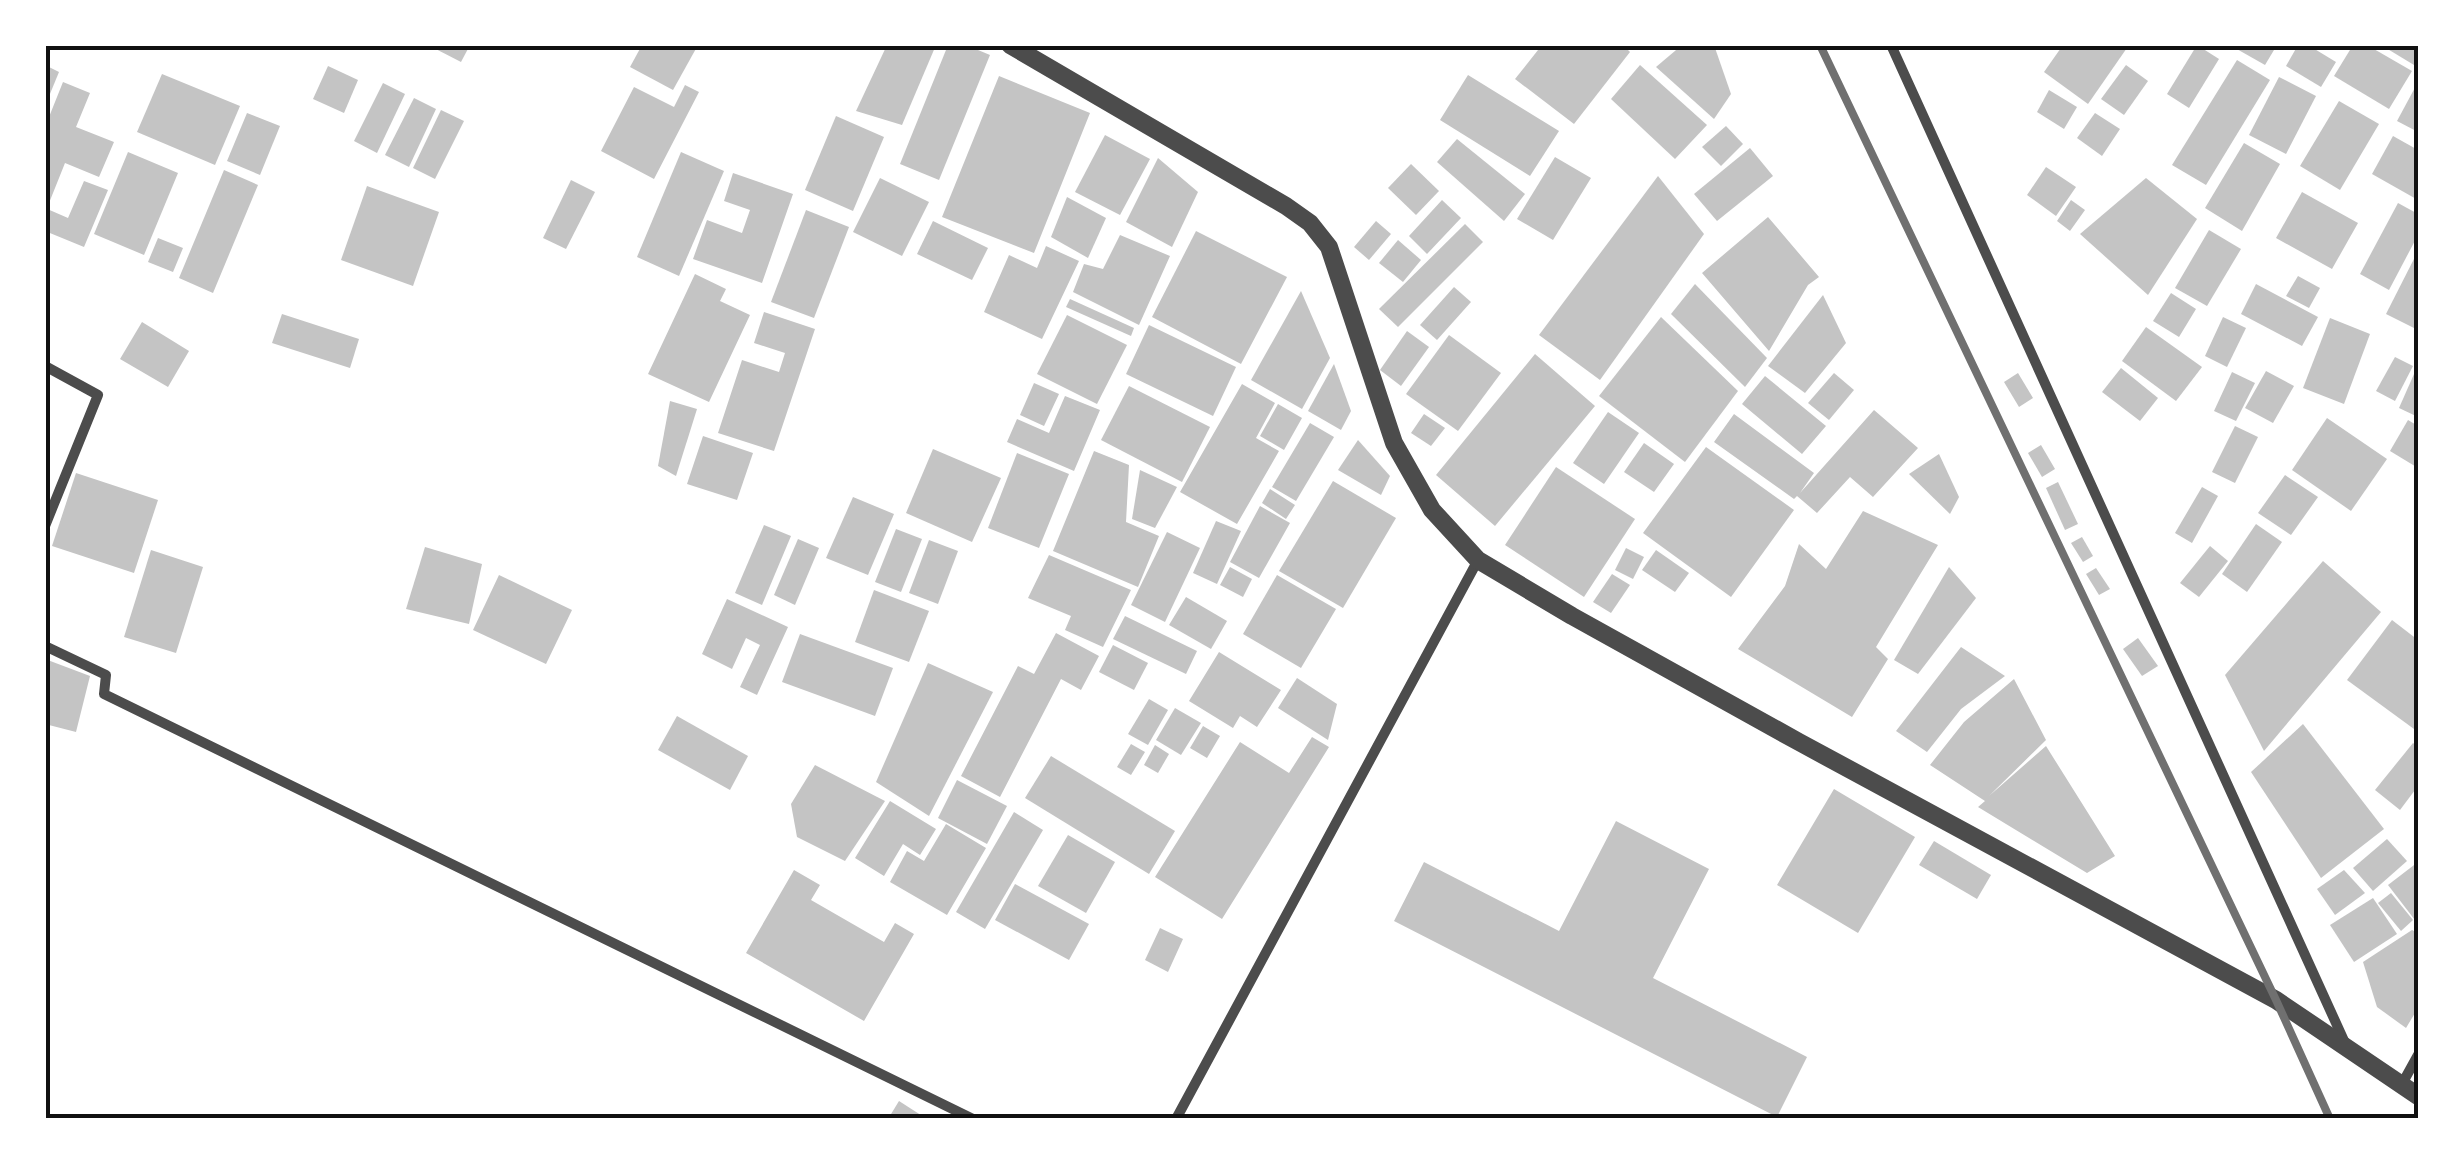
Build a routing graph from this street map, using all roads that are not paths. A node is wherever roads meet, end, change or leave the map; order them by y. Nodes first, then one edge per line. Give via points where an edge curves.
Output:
1 (1010, 45) edge
2 (1891, 45) edge
3 (45, 366) edge
4 (45, 526) edge
5 (1478, 560) junction
6 (45, 646) edge
7 (2347, 1047) junction
8 (2418, 1056) edge
9 (2402, 1084) junction
10 (2418, 1096) edge
11 (973, 1119) edge
12 (1176, 1119) edge

1 - 5 street via 1310,223 1329,247 1394,443 1432,510
2 - 7 street
3 - 4 street via 98,395
5 - 7 street via 2276,1000
5 - 12 street
6 - 11 street via 106,675 104,694
7 - 9 street
8 - 9 street
9 - 10 street

